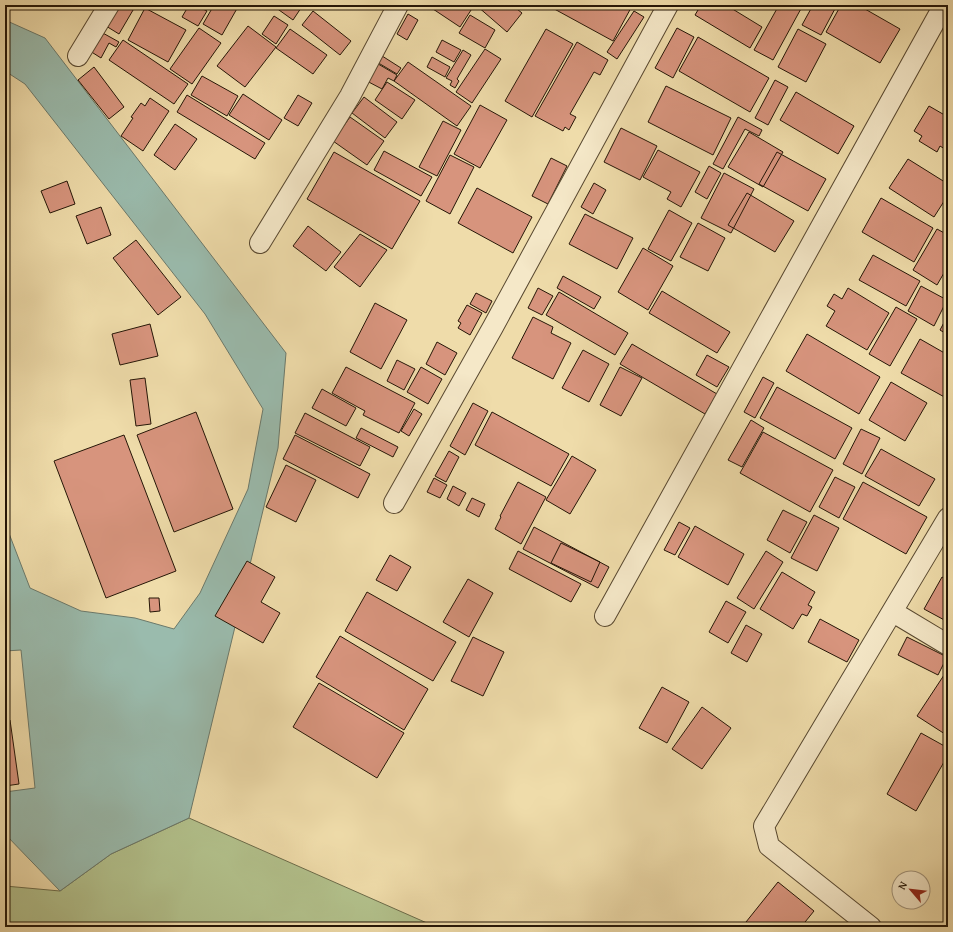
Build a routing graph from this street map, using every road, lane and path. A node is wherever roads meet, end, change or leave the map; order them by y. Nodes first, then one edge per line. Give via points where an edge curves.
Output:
1 (109, 5) edge
2 (398, 5) edge
3 (668, 5) edge
4 (944, 5) edge
5 (78, 56) dead end
6 (260, 243) dead end
7 (394, 503) dead end
8 (948, 518) edge
9 (893, 612) junction
10 (605, 616) dead end
11 (948, 645) edge
12 (871, 927) edge

1 - 5 street
2 - 6 street via 350,96
3 - 7 street
4 - 10 street
8 - 9 street
9 - 11 street
9 - 12 street via 764,826 769,846

